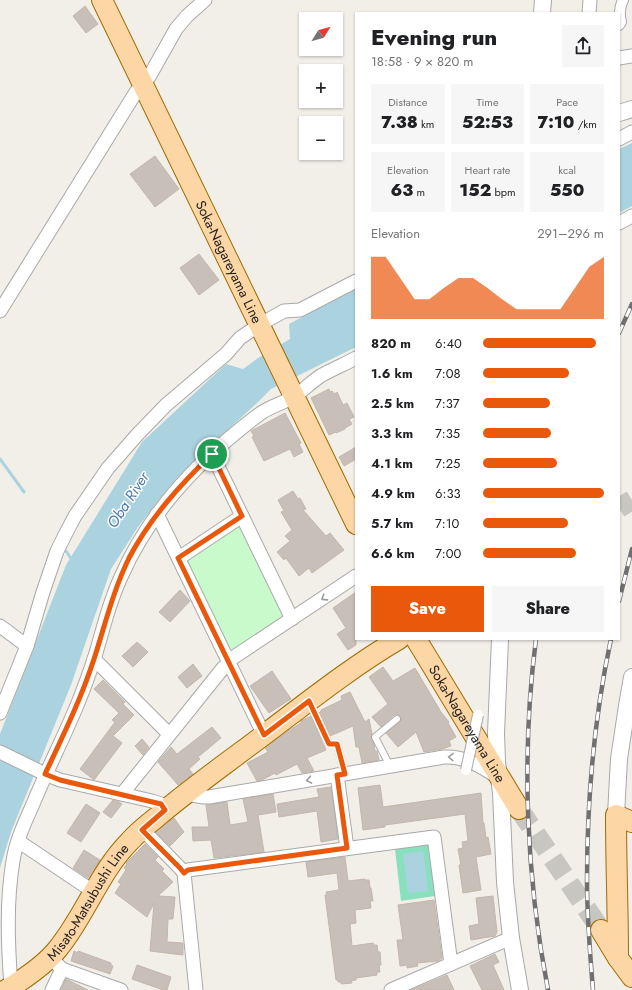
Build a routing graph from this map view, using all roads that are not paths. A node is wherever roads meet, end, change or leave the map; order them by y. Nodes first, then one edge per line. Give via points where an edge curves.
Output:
1 (102, 0) edge
2 (206, 0) edge
3 (542, 0) edge
4 (590, 0) edge
5 (622, 0) edge
6 (542, 12) edge
7 (589, 12) edge
8 (619, 12) edge
9 (632, 56) edge
10 (620, 58) edge
11 (143, 84) junction
12 (632, 109) edge
13 (620, 113) edge
14 (632, 132) edge
15 (620, 138) edge
16 (632, 216) edge
17 (620, 222) edge
18 (355, 282) edge
19 (0, 311) edge
20 (263, 332) junction
21 (355, 359) edge
22 (293, 393) junction
23 (212, 454) junction
24 (157, 514) junction
25 (242, 516) junction
26 (355, 522) edge
27 (178, 558) junction
28 (355, 577) edge
29 (292, 619) junction
30 (0, 626) edge
31 (398, 640) edge
32 (417, 640) edge
33 (500, 640) edge
34 (27, 646) junction
35 (94, 659) junction
36 (229, 662) junction
37 (632, 677) edge
38 (309, 701) junction
39 (0, 713) edge
40 (478, 715) dead end
41 (397, 719) dead end
42 (169, 734) junction
43 (264, 735) junction
44 (0, 752) edge
45 (390, 766) junction
46 (466, 770) dead end
47 (45, 774) junction
48 (341, 775) junction
49 (499, 778) junction
50 (122, 794) junction
51 (186, 794) junction
52 (165, 810) junction
53 (519, 810) tunnel mouth
54 (624, 818) edge
55 (142, 830) junction
56 (18, 841) junction
57 (347, 848) junction
58 (184, 873) junction
59 (94, 892) junction
60 (601, 930) tunnel mouth
61 (511, 938) junction
62 (618, 958) junction
63 (56, 963) junction
64 (451, 964) junction
65 (632, 978) edge
66 (94, 986) edge
67 (412, 986) edge
68 (9, 989) edge
69 (52, 990) edge
70 (121, 990) edge
71 (196, 990) edge
72 (390, 990) edge
73 (520, 990) edge

1 - 11 main road, Soka-Nagareyama Line
2 - 11 street via 176,29
3 - 6 street
4 - 7 street
5 - 8 street
9 - 10 street
11 - 19 street
11 - 20 main road, Soka-Nagareyama Line
12 - 13 street
14 - 15 street
16 - 17 street
18 - 20 street via 300,310 284,311
20 - 22 main road, Soka-Nagareyama Line
20 - 34 street via 240,338 226,354 166,405 108,468 75,516 57,551
21 - 22 street
22 - 23 street via 263,412
22 - 26 main road, Soka-Nagareyama Line
23 - 24 street
23 - 25 street
24 - 27 street
24 - 35 street via 120,577
25 - 27 street
25 - 29 street
27 - 36 street
28 -> 29 street
29 - 36 street
30 - 34 street
31 - 38 main road, Misato-Matsubushi Line
32 - 49 main road, Soka-Nagareyama Line
33 - 49 street via 496,733
34 - 39 street
35 - 42 street
35 - 47 street via 65,734
36 - 42 street
36 - 43 street
37 - 54 street via 619,759
38 - 43 main road, Misato-Matsubushi Line
38 - 48 lane via 329,744 337,744
40 - 46 street, bridge
41 - 45 lane via 374,737
42 - 50 street
43 - 51 main road, Misato-Matsubushi Line
44 - 47 street
45 - 48 street
49 -> 45 street via 477,764 453,756
47 - 50 street via 60,780
47 - 56 street
48 -> 51 street via 209,797
48 - 57 street
49 - 53 main road, Soka-Nagareyama Line
49 - 61 street
50 - 52 street via 161,804
51 - 52 main road, Misato-Matsubushi Line
52 - 55 main road, Misato-Matsubushi Line
54 - 62 main road via 616,863
55 - 58 street
55 - 59 main road, Misato-Matsubushi Line via 116,856
56 - 59 street
56 - 68 street via 9,898
57 - 58 street via 188,870
57 - 64 street via 434,836
58 - 71 street
59 - 63 main road, Misato-Matsubushi Line via 59,947
60 - 62 main road
61 - 64 street
61 - 73 street
62 - 65 main road
63 - 66 street
63 - 68 main road, Misato-Matsubushi Line
63 - 69 street
64 - 67 street
66 - 70 street
67 - 72 street

